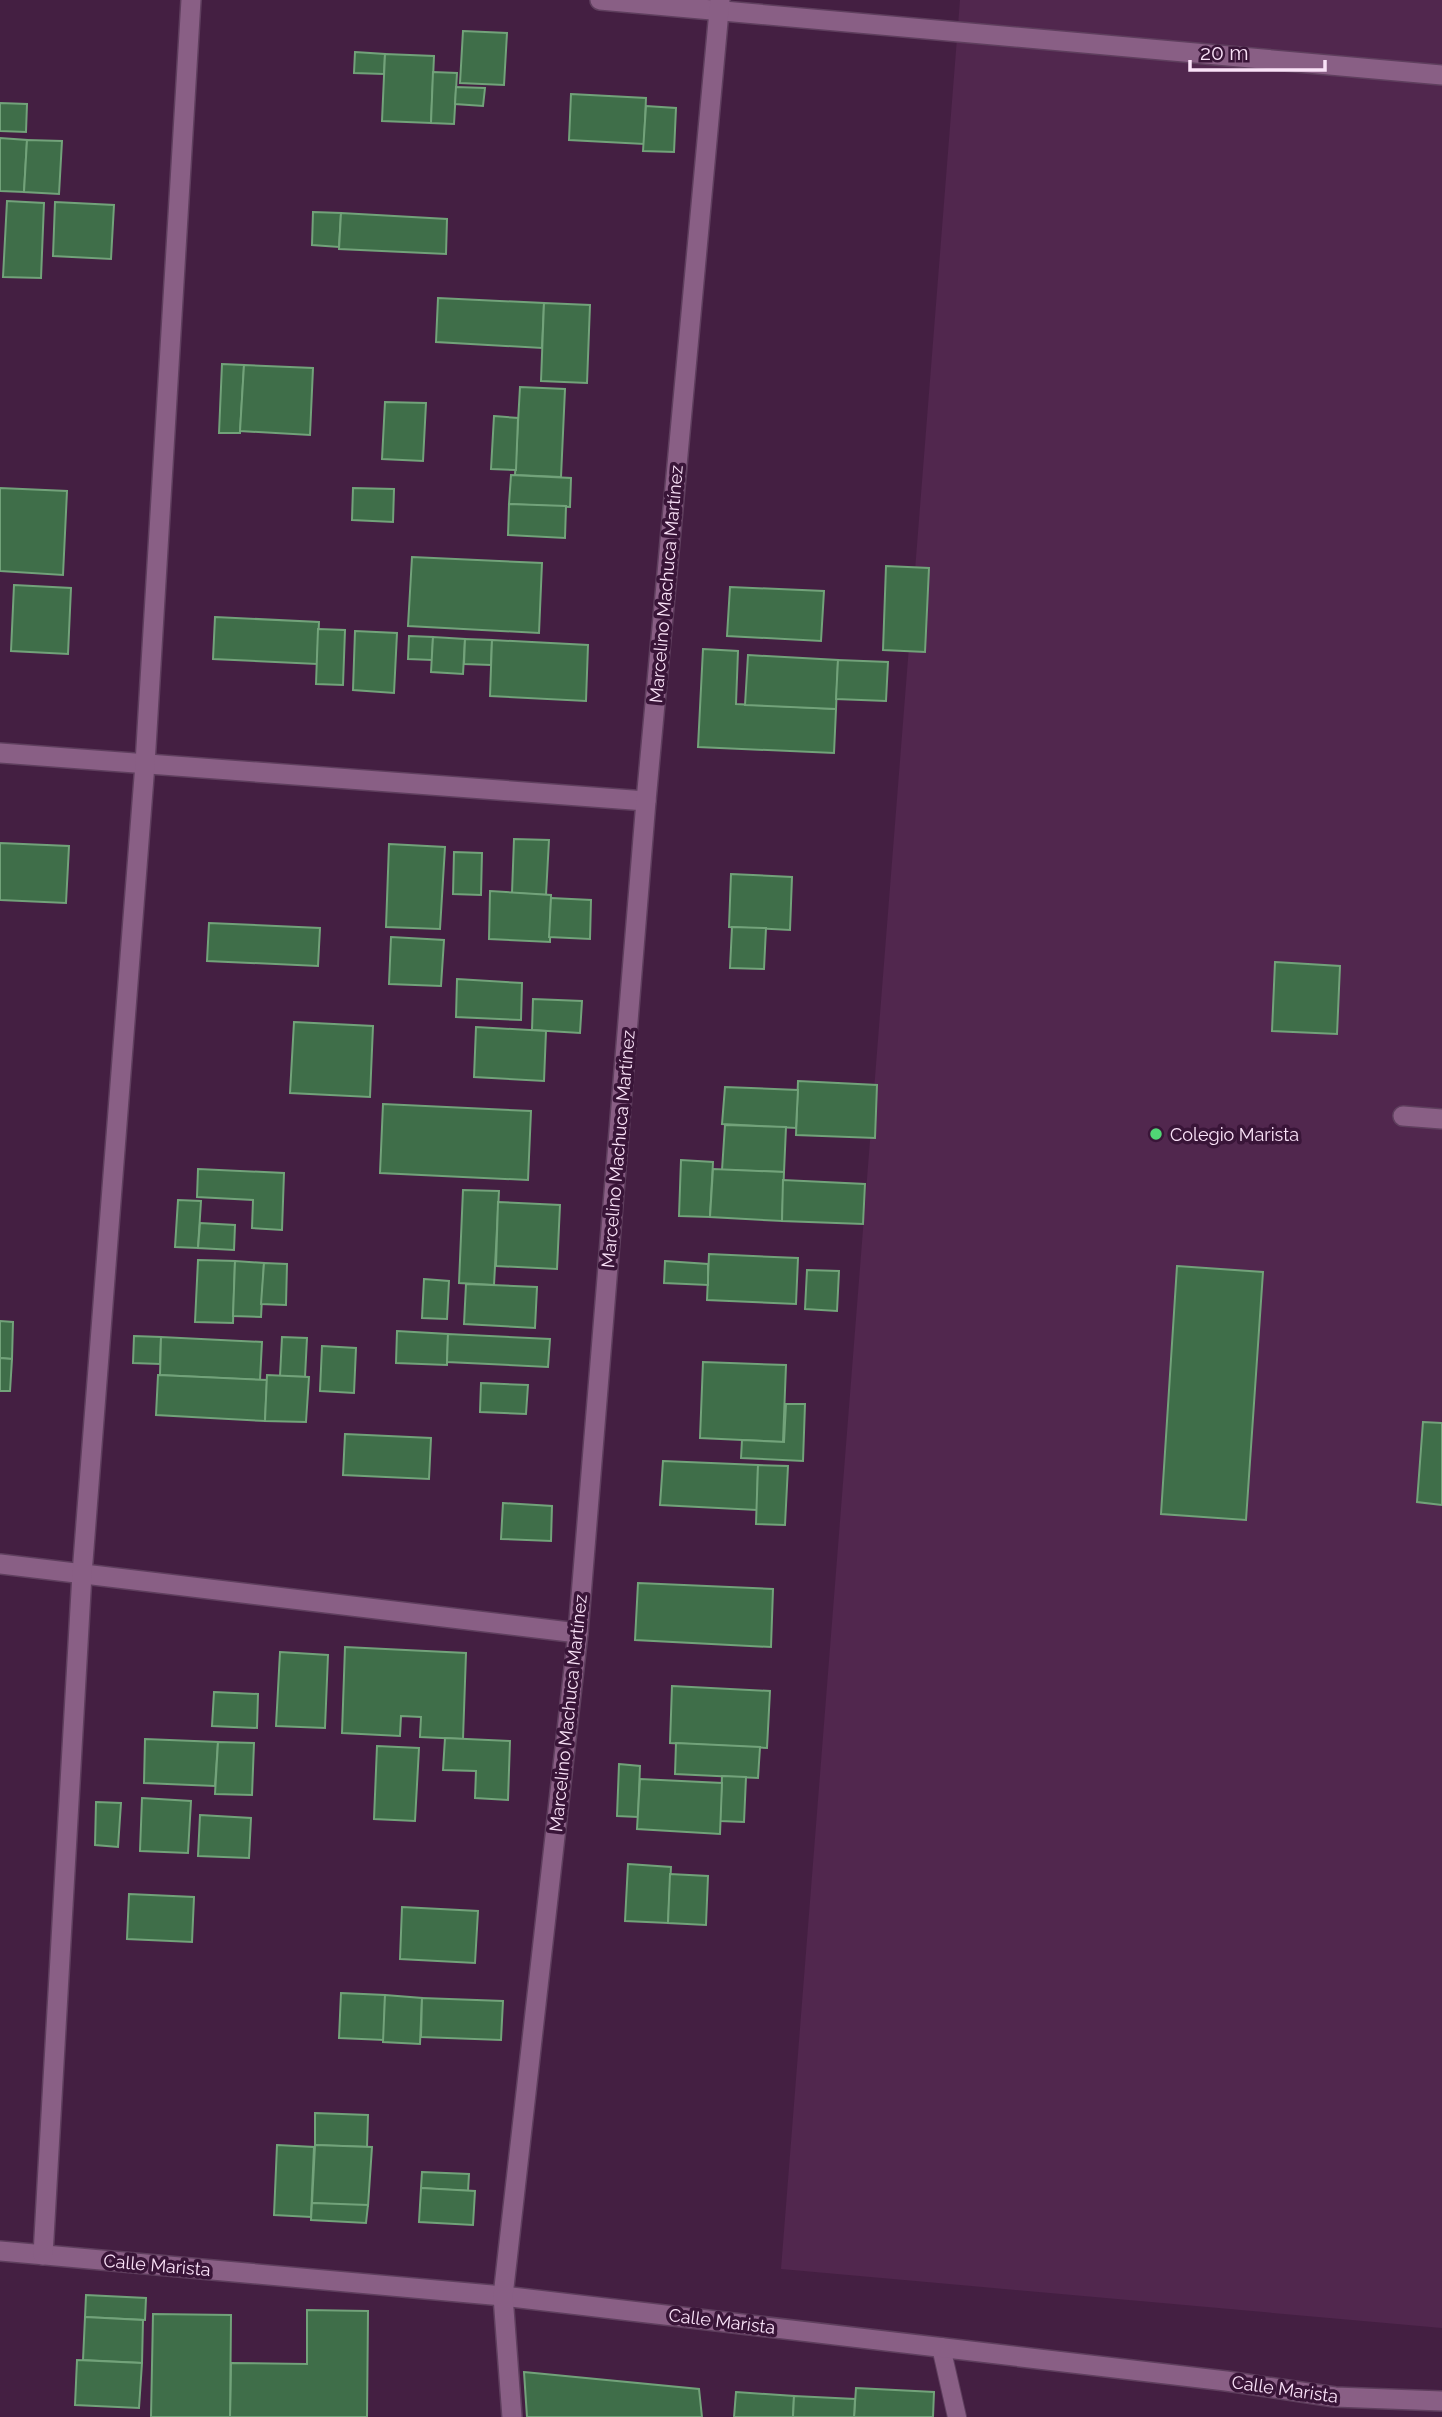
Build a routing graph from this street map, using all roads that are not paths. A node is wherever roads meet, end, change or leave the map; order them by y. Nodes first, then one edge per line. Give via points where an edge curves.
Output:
1 (191, 0) edge
2 (600, 0) edge
3 (719, 5) edge
4 (1442, 75) edge
5 (0, 753) edge
6 (145, 764) junction
7 (646, 801) junction
8 (1403, 1116) dead end
9 (1442, 1119) edge
10 (0, 1564) edge
11 (82, 1574) junction
12 (578, 1633) junction
13 (0, 2251) edge
14 (43, 2255) junction
15 (503, 2296) junction
16 (941, 2347) junction
17 (1335, 2397) junction
18 (1442, 2401) edge
19 (512, 2417) edge
20 (957, 2417) edge
21 (1336, 2417) edge

1 - 6 street
2 - 3 street
3 - 4 street
3 - 7 street, Marcelino Machuca Martínez
5 - 6 street
6 - 7 street
6 - 11 street
7 - 12 street, Marcelino Machuca Martínez
8 - 9 street
10 - 11 street
11 - 12 street
11 - 14 street
12 - 15 street, Marcelino Machuca Martínez
13 - 14 street, Calle Marista
14 - 15 street, Calle Marista
15 - 16 street, Calle Marista
15 - 19 street, Marcelino Machuca Martínez
16 - 17 street, Calle Marista
16 - 20 lane
17 - 18 street, Calle Marista
17 - 21 street

